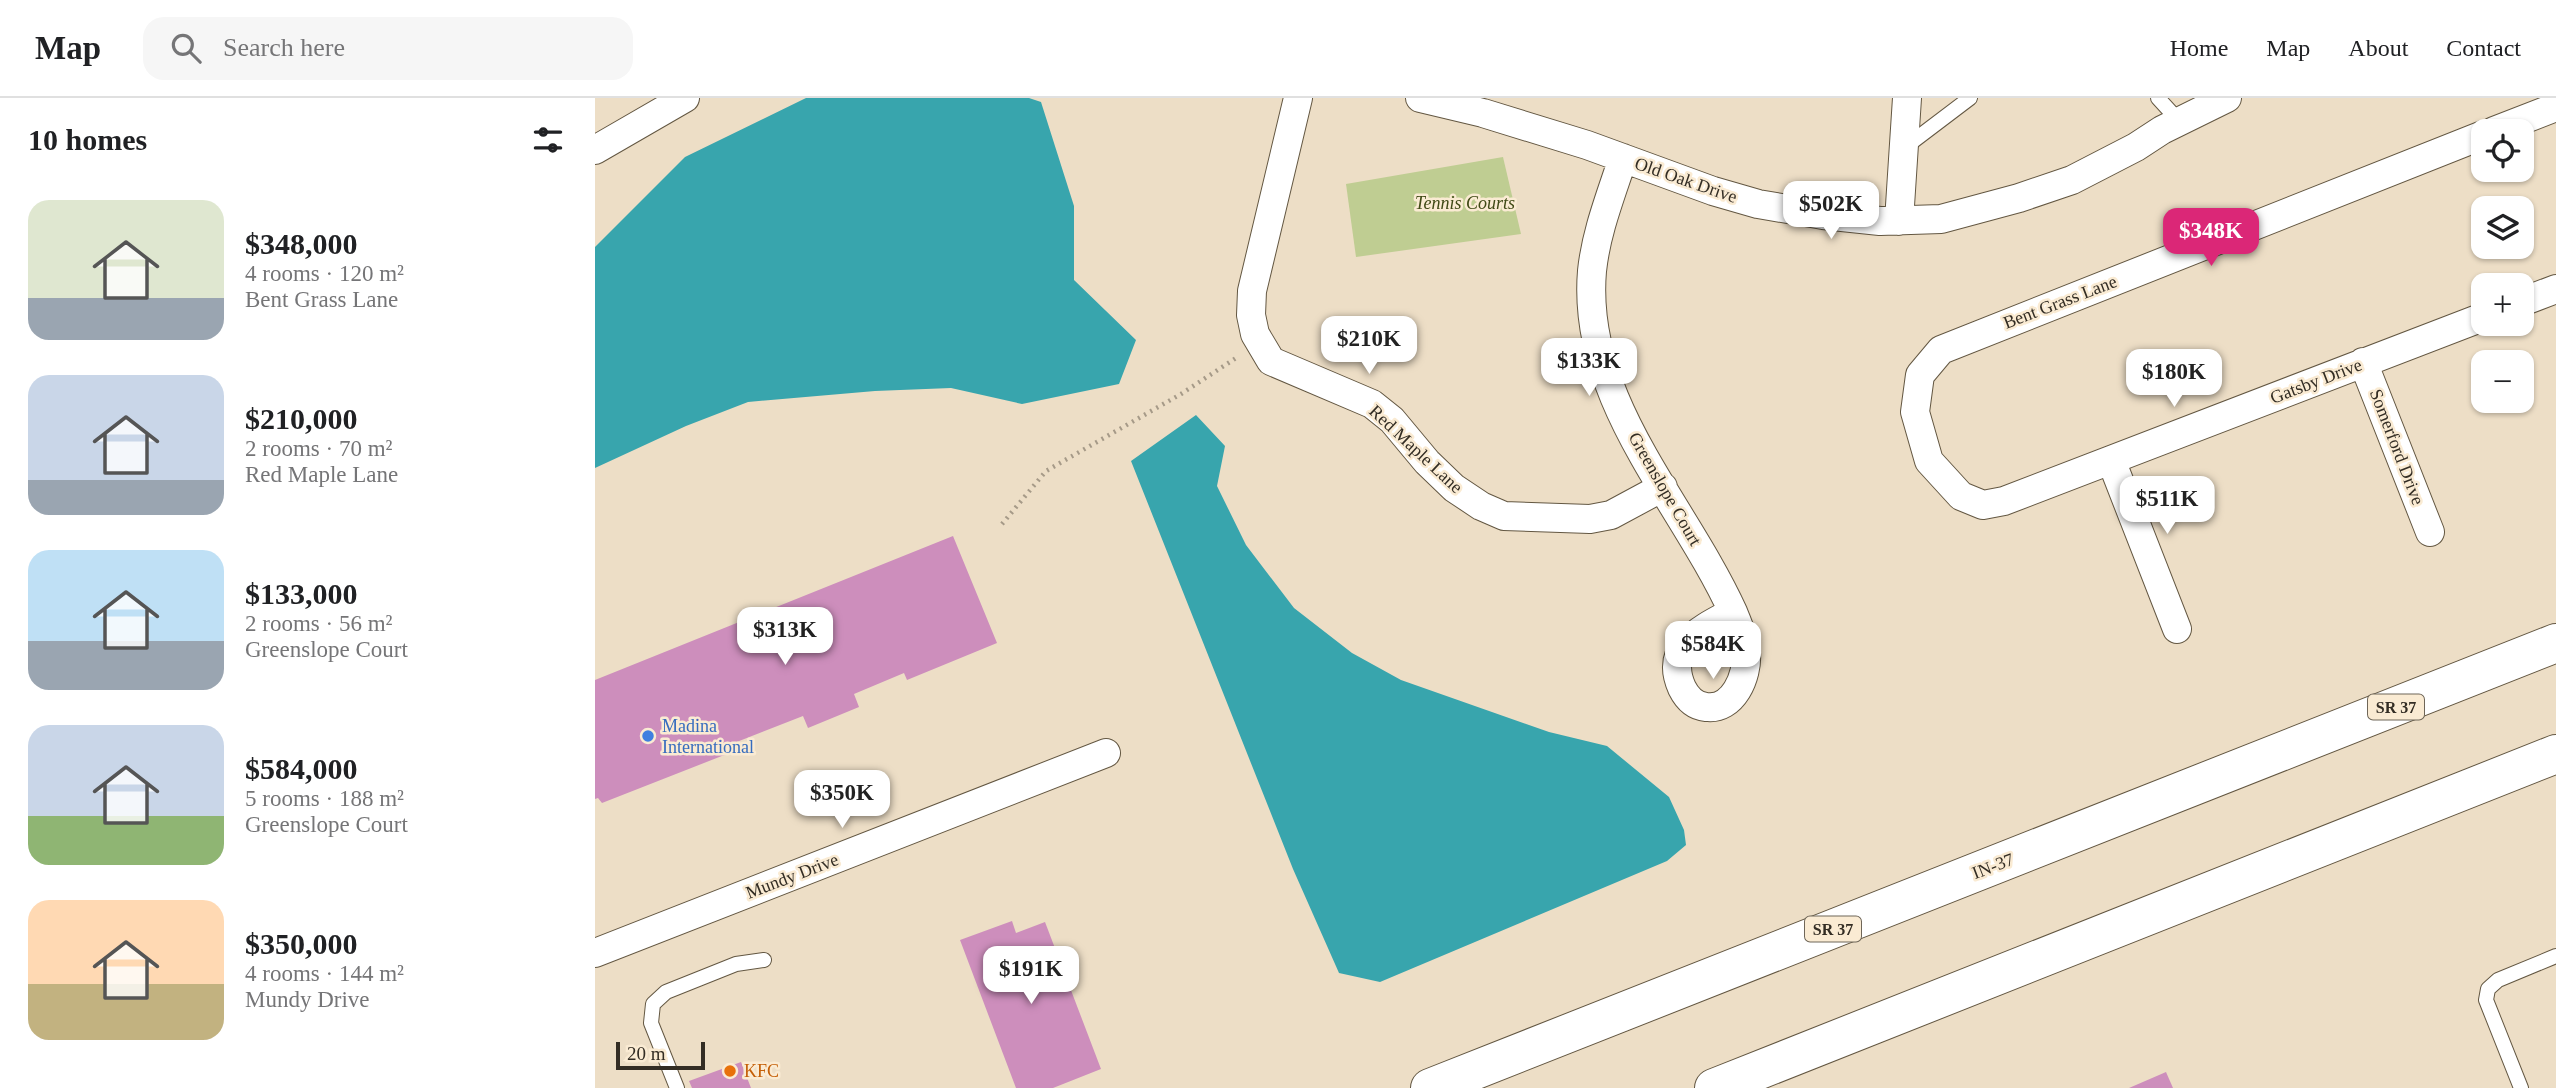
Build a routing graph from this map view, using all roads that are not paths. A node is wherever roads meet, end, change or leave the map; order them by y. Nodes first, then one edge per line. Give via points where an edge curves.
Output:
1 (685, 98) edge
2 (1298, 98) edge
3 (1420, 98) edge
4 (1907, 98) edge
5 (1970, 98) edge
6 (2158, 98) edge
7 (2227, 98) edge
8 (2556, 107) edge
9 (2525, 119) edge
10 (2179, 121) junction
11 (2471, 140) edge
12 (1904, 148) junction
13 (595, 150) edge
14 (1623, 158) junction
15 (1899, 220) junction
16 (2556, 289) edge
17 (2534, 297) edge
18 (2471, 322) edge
19 (2363, 362) junction
20 (1920, 375) joint
21 (2111, 460) junction
22 (1663, 487) junction
23 (2430, 532) dead end
24 (1733, 612) dead end
25 (2177, 629) dead end
26 (2556, 643) edge
27 (1106, 753) dead end
28 (2556, 754) edge
29 (595, 953) edge
30 (2556, 956) edge
31 (764, 960) dead end
32 (677, 1088) edge
33 (1430, 1088) edge
34 (1714, 1088) edge
35 (2521, 1088) edge

1 - 13 street
2 - 22 street, Red Maple Lane via 1252,291 1255,334 1272,361 1372,404 1454,488 1504,516 1590,519 1611,515
3 - 14 street, Old Oak Drive
4 - 12 street
5 - 12 lane
6 - 10 lane
7 - 10 street, Old Oak Drive
8 - 9 street
10 - 15 street, Old Oak Drive via 2072,180 1941,219
11 - 20 street, Bent Grass Lane via 1941,350
12 - 15 street
14 - 15 street, Old Oak Drive via 1758,204 1823,215
14 - 22 street, Greenslope Court via 1600,226 1592,273 1594,323 1603,368 1624,420
16 - 17 street
18 - 19 street, Gatsby Drive
19 - 21 street, Gatsby Drive
19 - 23 street, Somerford Drive
20 - 21 street, Gatsby Drive via 1915,412 1929,461 1961,496 1983,505 2004,501
21 - 25 street
22 - 24 street, Greenslope Court
26 - 33 highway, IN-37 / SR 37
27 - 29 street, Mundy Drive
28 - 34 highway
30 - 35 lane via 2498,980 2488,989 2486,1000
31 - 32 lane via 724,968 666,992 653,1004 651,1023

